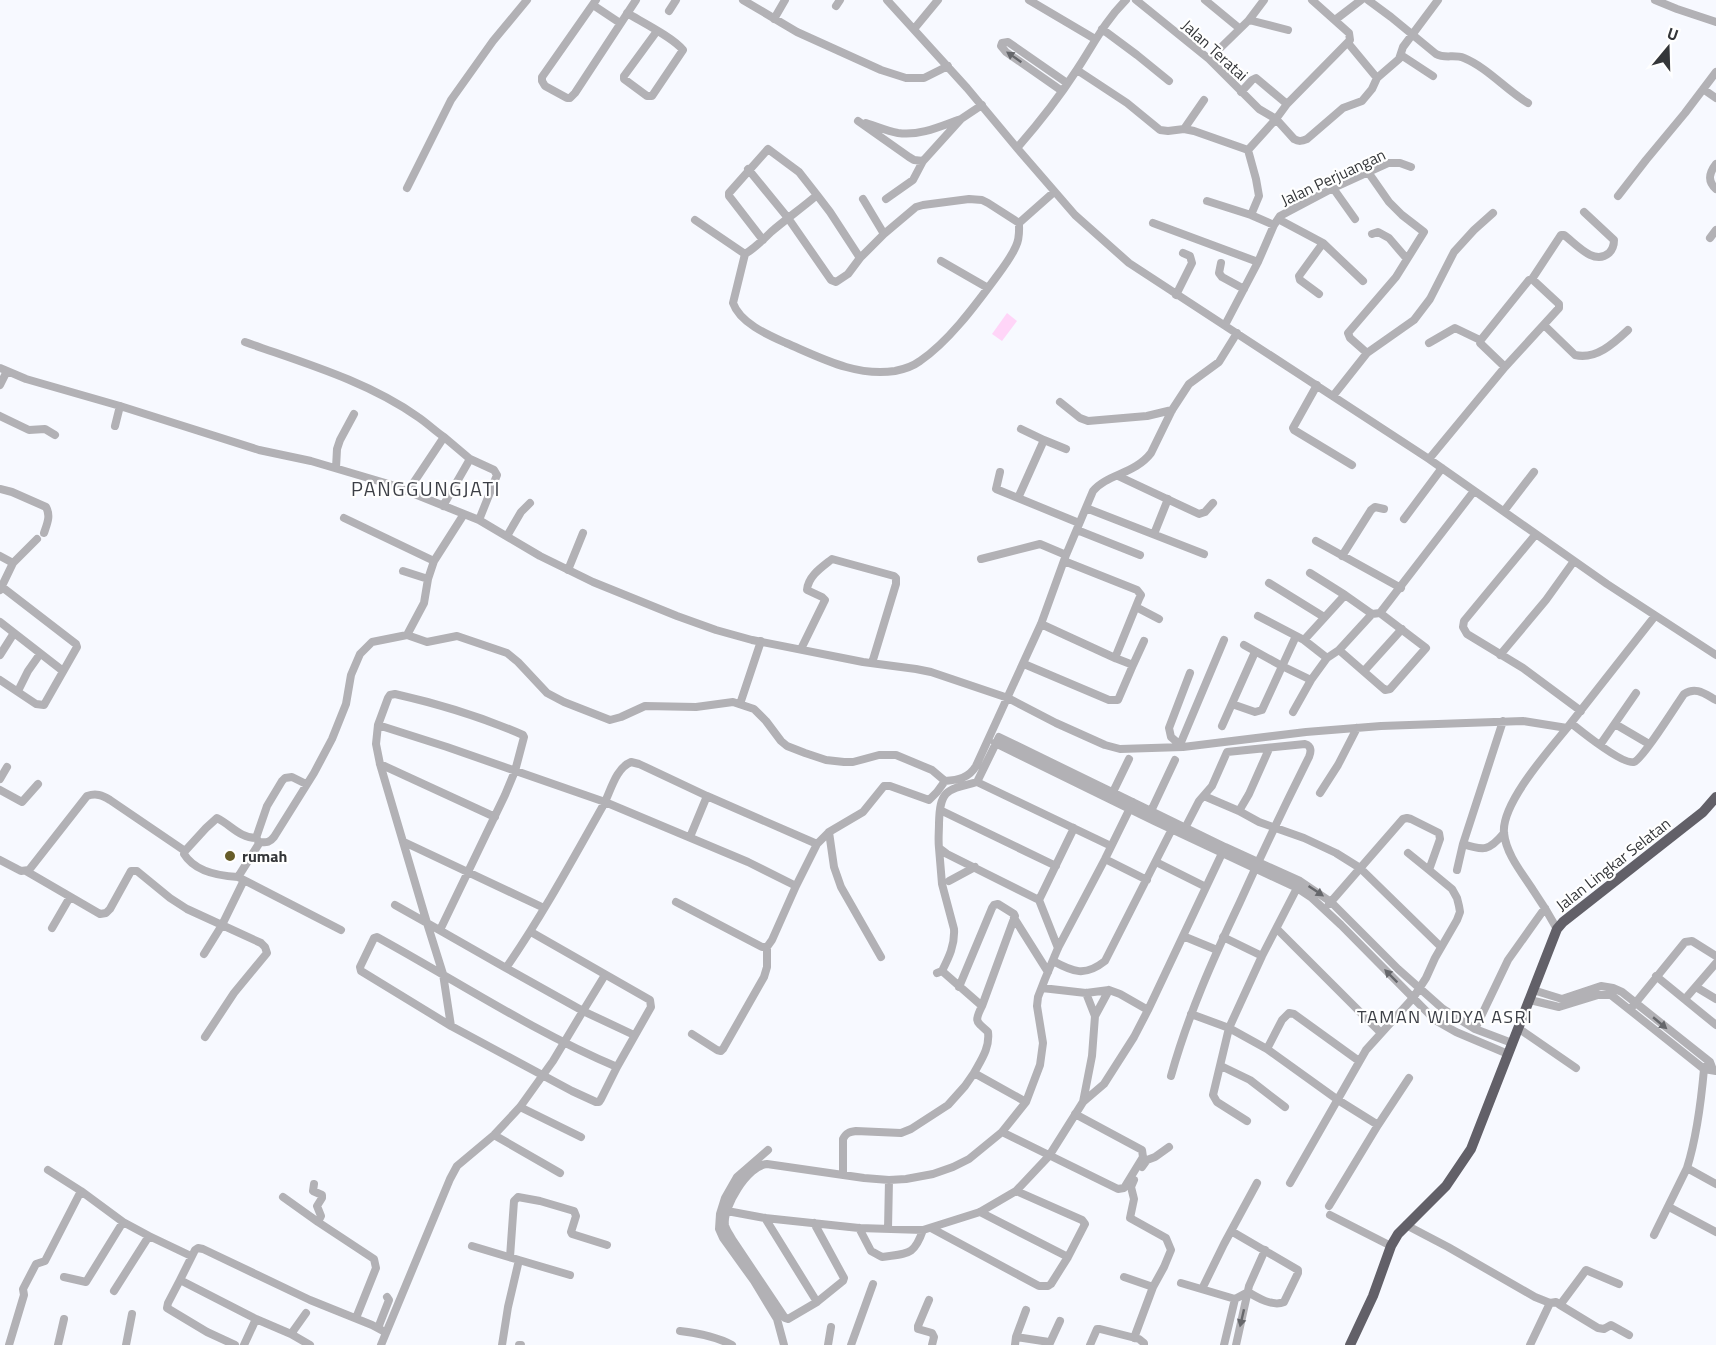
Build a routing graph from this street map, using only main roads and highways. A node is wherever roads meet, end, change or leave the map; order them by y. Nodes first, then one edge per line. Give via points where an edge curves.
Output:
1 (1716, 797) edge
2 (1350, 1345) edge

1 - 2 highway, Jalan Lingkar Selatan via 1703,812 1557,929 1478,1134 1446,1186 1406,1225 1391,1246

